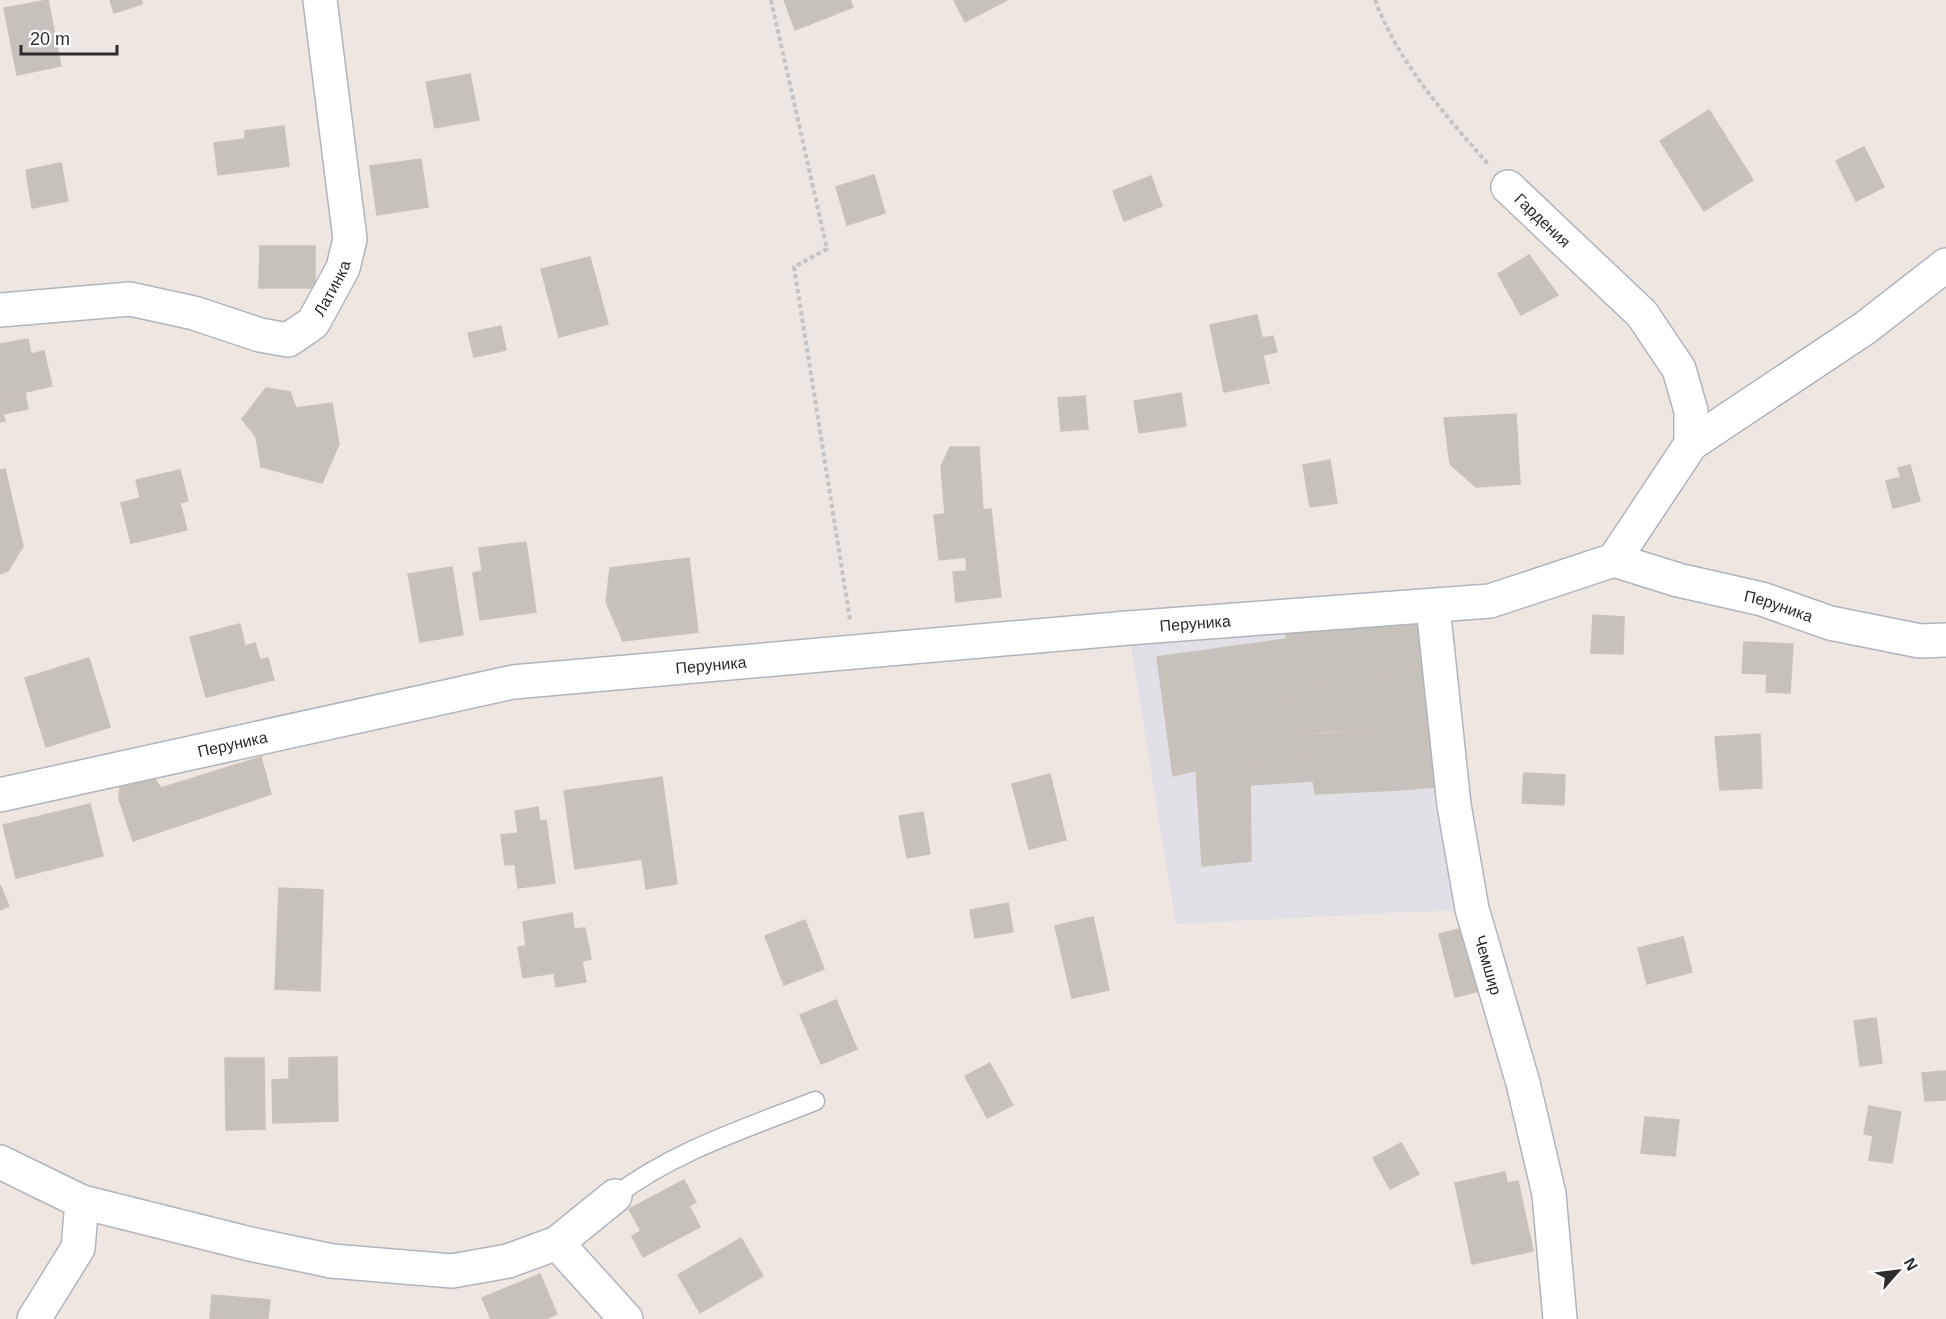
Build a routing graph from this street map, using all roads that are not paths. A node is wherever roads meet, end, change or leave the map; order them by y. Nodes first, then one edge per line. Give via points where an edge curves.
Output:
1 (320, 0) edge
2 (1508, 187) road end
3 (1946, 265) edge
4 (0, 310) edge
5 (1691, 444) junction
6 (1614, 560) junction
7 (1433, 607) junction
8 (1946, 640) edge
9 (0, 795) edge
10 (815, 1101) dead end
11 (0, 1162) edge
12 (615, 1196) joint
13 (82, 1202) junction
14 (557, 1243) junction
15 (34, 1319) edge
16 (626, 1319) edge
17 (1560, 1319) edge

1 - 4 street, Латинка via 350,239 343,268 313,323 288,340 260,335 194,312 130,299
2 - 5 street, Гардения via 1642,314 1679,369 1691,411
3 - 5 street via 1865,328
5 - 6 street
6 - 7 street, Перуника via 1490,601
6 - 8 street, Перуника via 1678,580 1762,599 1830,623 1920,641
7 - 9 street, Перуника via 1140,627 513,682
7 - 17 street, Чемшир via 1454,805 1468,886 1549,1194
10 - 12 lane via 698,1148 639,1178
11 - 13 street
12 - 14 street
13 - 14 street via 250,1244 332,1261 393,1268 452,1271 508,1261
13 - 15 street via 78,1248
14 - 16 street

